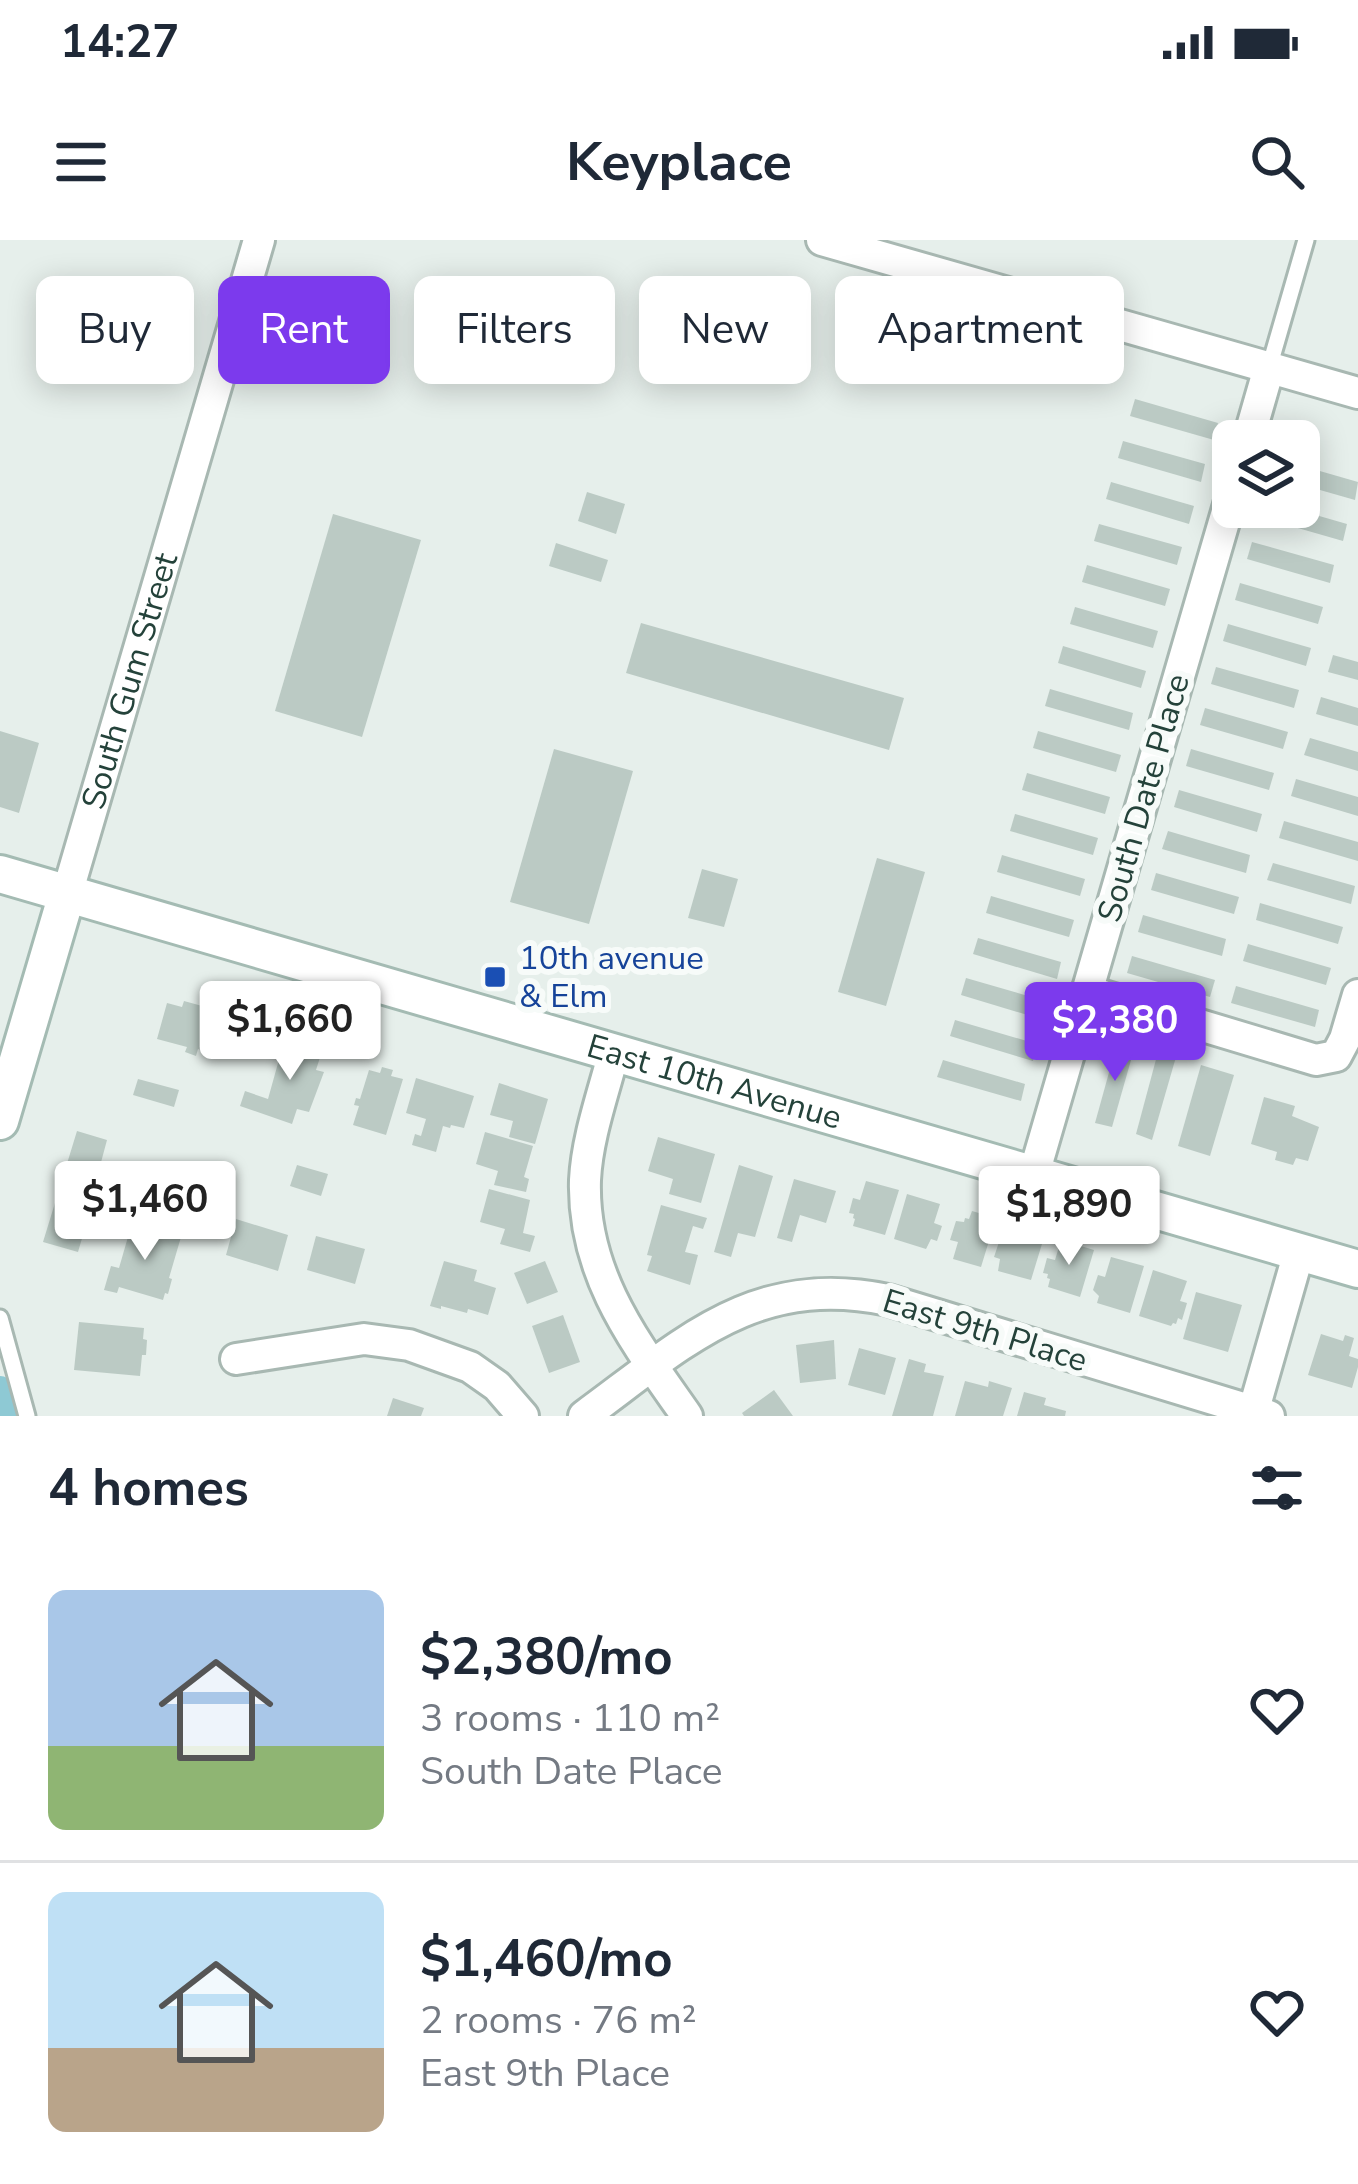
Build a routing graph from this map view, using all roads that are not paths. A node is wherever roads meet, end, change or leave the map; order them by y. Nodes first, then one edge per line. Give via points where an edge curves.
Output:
1 (259, 240) edge
2 (822, 240) edge
3 (1306, 240) edge
4 (1269, 368) junction
5 (1358, 393) edge
6 (1254, 420) edge
7 (1222, 528) edge
8 (0, 874) edge
9 (67, 894) junction
10 (1087, 992) junction
11 (1358, 995) edge
12 (614, 1052) junction
13 (0, 1121) edge
14 (1034, 1174) junction
15 (1299, 1252) junction
16 (1358, 1269) edge
17 (0, 1318) edge
18 (236, 1359) dead end
19 (652, 1366) junction
20 (1258, 1414) edge
21 (27, 1416) edge
22 (524, 1416) edge
23 (584, 1416) edge
24 (687, 1416) edge

1 - 9 street, South Gum Street
2 - 4 street
3 - 4 lane
4 - 5 street
4 - 6 street
7 - 10 street, South Date Place
8 - 9 main road, East 10th Avenue
9 - 12 main road, East 10th Avenue
9 - 13 main road, South Gum Street
10 - 11 street via 1316,1060 1336,1055
10 - 14 street, South Date Place
12 - 14 main road, East 10th Avenue
12 - 19 street via 589,1152 586,1215 603,1279
14 - 15 main road, East 10th Avenue
15 - 16 main road, East 10th Avenue
15 - 20 street
17 - 21 lane
18 - 22 street via 364,1339 409,1345 470,1367
19 - 20 street, East 9th Place via 730,1315 777,1298 846,1294
19 - 23 street, East 9th Place
19 - 24 street

